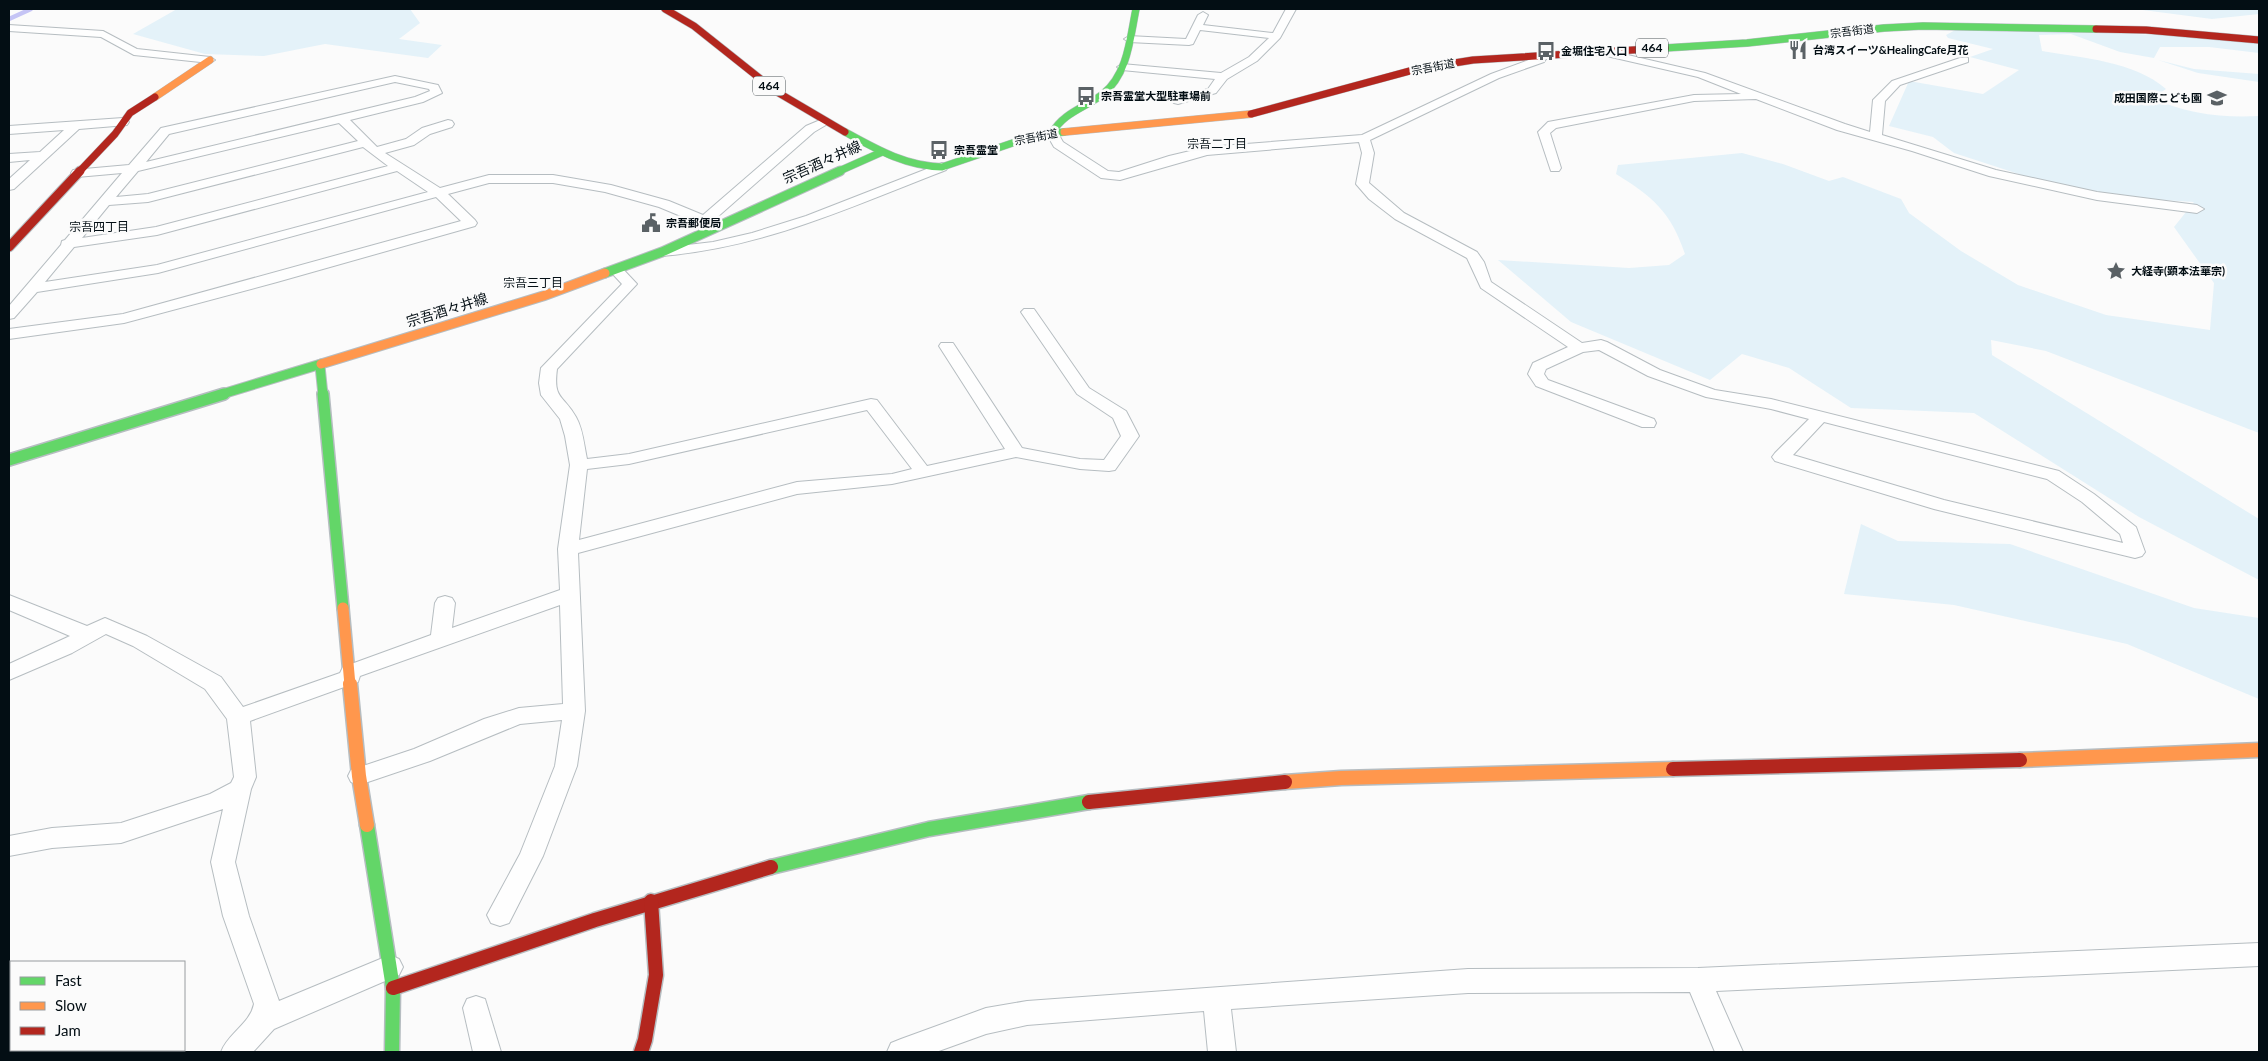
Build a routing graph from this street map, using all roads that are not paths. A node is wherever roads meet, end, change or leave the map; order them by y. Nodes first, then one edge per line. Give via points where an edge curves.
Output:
1 (665, 9) edge
2 (1136, 9) edge
3 (1291, 9) edge
4 (1203, 15) dead end
5 (1197, 27) junction
6 (9, 28) edge
7 (1276, 36) junction
8 (1129, 39) junction
9 (2259, 40) edge
10 (1602, 52) junction
11 (1538, 56) junction
12 (210, 60) joint
13 (1964, 60) dead end
14 (1122, 67) junction
15 (1223, 77) junction
16 (1761, 97) junction
17 (1178, 101) dead end
18 (342, 119) junction
19 (124, 122) junction
20 (825, 122) junction
21 (448, 124) dead end
22 (76, 125) junction
23 (9, 130) edge
24 (1052, 133) junction
25 (1876, 137) junction
26 (1364, 138) junction
27 (371, 147) junction
28 (882, 152) junction
29 (42, 155) junction
30 (9, 158) edge
31 (399, 167) junction
32 (942, 167) junction
33 (1555, 168) dead end
34 (131, 169) junction
35 (77, 173) junction
36 (9, 186) edge
37 (439, 193) junction
38 (103, 202) junction
39 (2197, 209) dead end
40 (711, 223) junction
41 (67, 244) junction
42 (9, 247) edge
43 (662, 252) junction
44 (616, 270) junction
45 (31, 288) junction
46 (1029, 312) dead end
47 (9, 315) edge
48 (9, 334) edge
49 (947, 346) dead end
50 (1580, 348) junction
51 (320, 366) junction
52 (1820, 417) junction
53 (1648, 423) dead end
54 (1016, 452) junction
55 (9, 460) edge
56 (579, 464) junction
57 (923, 472) junction
58 (568, 549) junction
59 (570, 594) junction
60 (9, 602) edge
61 (445, 603) dead end
62 (88, 635) junction
63 (441, 639) junction
64 (9, 672) edge
65 (350, 674) junction
66 (574, 711) junction
67 (238, 717) junction
68 (2259, 750) edge
69 (359, 776) junction
70 (239, 789) junction
71 (9, 846) edge
72 (651, 901) junction
73 (500, 916) dead end
74 (2259, 954) edge
75 (391, 977) junction
76 (1698, 980) junction
77 (1216, 998) junction
78 (476, 1008) dead end
79 (264, 1020) junction
80 (235, 1052) edge
81 (392, 1052) edge
82 (487, 1052) edge
83 (641, 1052) edge
84 (901, 1052) edge
85 (1222, 1052) edge
86 (1729, 1052) edge

1 - 20 main road, 宗吾街道 / 464 via 680,15 762,82
2 - 8 main road
3 - 7 street
4 - 5 street
5 - 7 street
5 - 8 street via 1189,42
6 - 12 street via 103,34 134,52
7 - 15 street via 1253,59
8 - 14 main road
9 - 10 main road, 宗吾街道 / 464 via 2146,30 1923,26 1747,43
10 - 11 main road, 宗吾街道 / 464
10 - 16 street via 1701,74
11 - 24 main road, 宗吾街道 / 464 via 1442,64 1246,115
11 - 26 street via 1542,59 1449,97
12 - 19 main road via 130,113
13 - 25 street via 1896,83 1879,100
14 - 15 street
14 - 24 main road via 1118,80 1108,91 1060,120 1052,128
15 - 17 street via 1212,91
16 - 25 street
16 - 33 street via 1694,98 1552,125 1544,132
18 - 27 street
18 - 34 street
18 - 34 street via 436,93 434,87 395,79 165,131
19 - 22 street
19 - 35 main road
20 - 28 main road, 宗吾街道 / 464
20 - 40 street via 810,129
21 - 27 street via 426,131 410,142
22 - 23 street
22 - 29 street
24 - 26 street via 1058,144 1105,175 1120,176 1207,151
24 - 32 main road, 宗吾街道 / 464 via 1024,138
25 - 39 street via 1993,173 2041,184 2098,196
26 - 50 street via 1368,153 1362,184 1372,195 1423,231 1472,255 1486,285
27 - 31 street
27 - 38 street via 148,198
28 - 32 main road, 宗吾街道 / 464 via 918,168
28 - 40 main road, 宗吾酒々井線
29 - 30 street
29 - 36 street
31 - 37 street
31 - 41 street via 157,231
32 - 43 street via 795,224 731,242
34 - 35 street
34 - 38 street
35 - 42 main road
37 - 40 street via 489,179 553,179 606,188 664,204
37 - 45 street via 158,269
37 - 48 street via 470,223 124,318
38 - 41 street
40 - 43 main road, 宗吾酒々井線
41 - 45 street
43 - 44 main road, 宗吾酒々井線
44 - 51 main road, 宗吾酒々井線 via 544,296
44 - 56 street via 630,284 549,368 549,395 568,418
45 - 47 street
46 - 54 street via 1083,390 1120,415 1130,436 1109,466
49 - 54 street
50 - 52 street via 1601,345 1654,373 1712,394 1771,404
50 - 53 street via 1539,366 1536,374 1542,383
51 - 55 main road, 宗吾酒々井線
51 - 65 main road
52 - 52 street via 2053,475 2129,531 2135,552 1940,505 1781,456
54 - 57 street
56 - 57 street via 629,459 871,404
56 - 58 street
57 - 58 street via 892,479 797,488
58 - 59 street
59 - 63 street
59 - 66 street
60 - 62 street
61 - 63 street
62 - 64 street
62 - 67 street via 105,625 140,641 213,682
63 - 65 street
65 - 67 street
65 - 69 main road
66 - 69 street via 519,716
66 - 73 street via 566,766 532,856
67 - 70 street via 245,776
68 - 72 main road via 2128,757 1341,778 1217,786 1078,802 946,825 801,858
69 - 75 main road
70 - 71 street via 218,801 121,833 52,838
70 - 79 street via 223,862 236,916 266,1004
72 - 75 main road
72 - 83 main road via 656,975
74 - 76 street
75 - 79 street
75 - 81 main road
76 - 77 street via 1468,981
76 - 86 street
77 - 84 street via 1027,1013 986,1021
77 - 85 street
78 - 82 street
79 - 80 street

